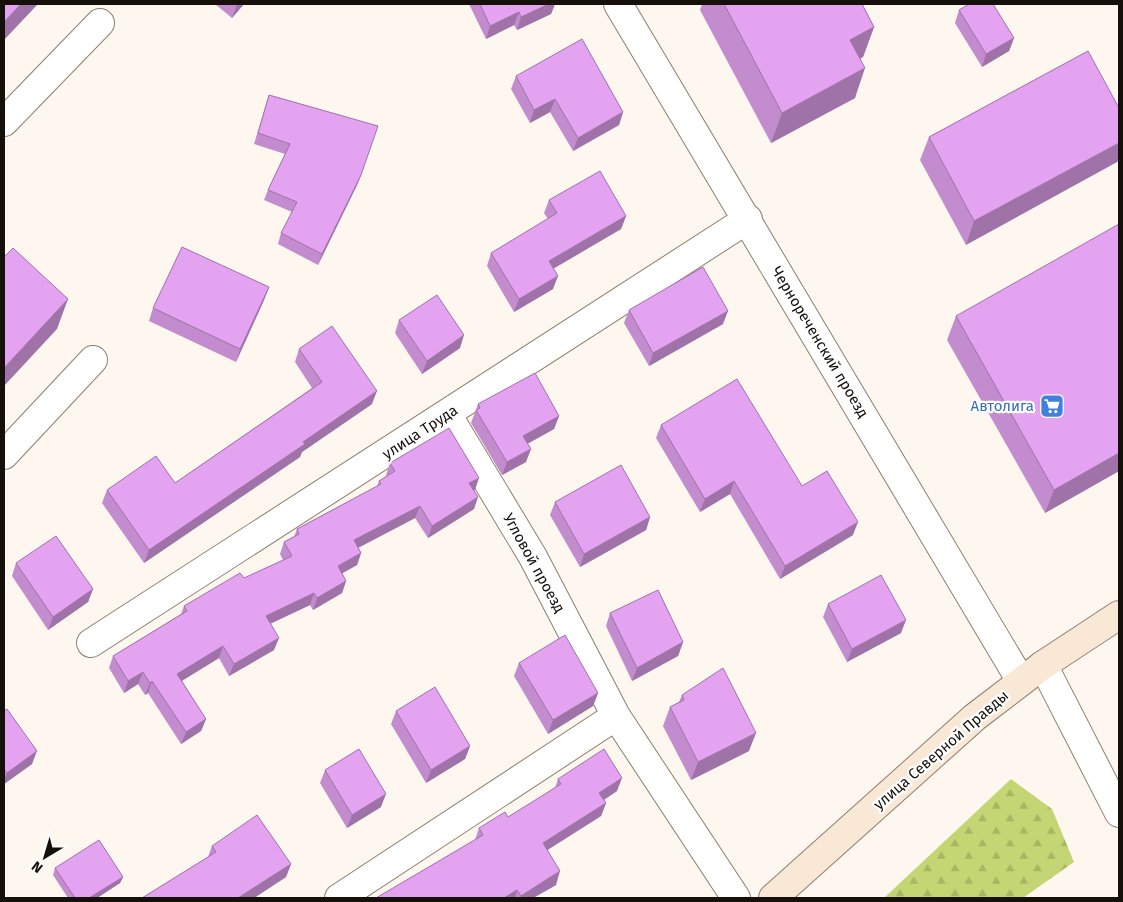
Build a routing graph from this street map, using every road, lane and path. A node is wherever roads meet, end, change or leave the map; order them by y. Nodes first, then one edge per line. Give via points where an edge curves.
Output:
1 (618, 4) edge
2 (100, 23) dead end
3 (4, 122) edge
4 (748, 219) junction
5 (94, 360) dead end
6 (447, 414) junction
7 (4, 455) edge
8 (1119, 615) edge
9 (91, 643) dead end
10 (1043, 665) junction
11 (1021, 681) junction
12 (616, 716) junction
13 (1119, 813) edge
14 (338, 898) edge
15 (736, 898) edge
16 (773, 898) edge

1 - 4 street, Чернореченский проезд
2 - 3 street
4 - 6 street, улица Труда
4 - 11 street, Чернореченский проезд
5 - 7 street
6 - 9 street, улица Труда
6 - 12 street, Угловой проезд via 533,557
8 - 10 main road, улица Северной Правды
10 - 11 main road, улица Северной Правды
10 - 13 street
11 - 16 main road, улица Северной Правды via 975,717
12 - 14 street
12 - 15 street, Угловой проезд

